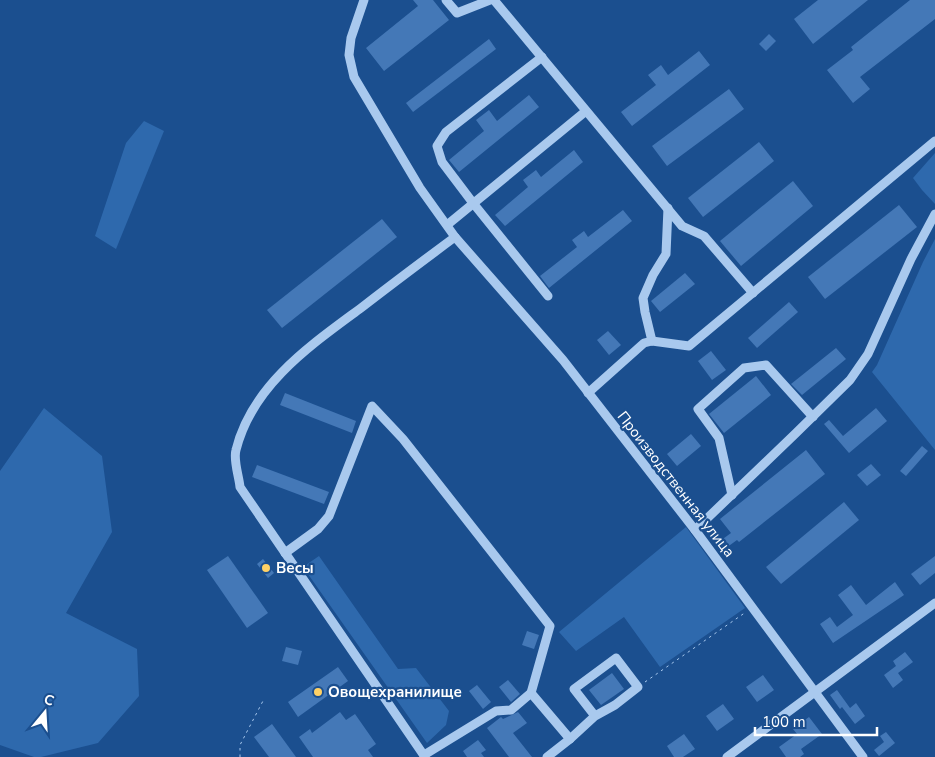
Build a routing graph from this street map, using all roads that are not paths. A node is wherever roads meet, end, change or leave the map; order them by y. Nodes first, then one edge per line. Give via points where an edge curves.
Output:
1 (364, 0) edge
2 (446, 0) edge
3 (490, 0) edge
4 (494, 0) edge
5 (542, 57) junction
6 (586, 111) junction
7 (935, 141) edge
8 (473, 203) junction
9 (668, 208) junction
10 (935, 214) edge
11 (446, 225) junction
12 (455, 236) junction
13 (753, 293) junction
14 (548, 296) dead end
15 (652, 341) junction
16 (588, 393) junction
17 (813, 417) junction
18 (732, 494) junction
19 (695, 530) junction
20 (285, 553) junction
21 (935, 603) edge
22 (815, 692) junction
23 (531, 693) junction
24 (595, 716) junction
25 (570, 738) junction
26 (425, 756) edge
27 (547, 757) edge
28 (727, 757) edge
29 (863, 757) edge

1 - 11 street, Производственная улица via 351,38 354,76 420,188
2 - 3 street via 457,13
4 - 5 street
5 - 6 street
5 - 8 street via 446,132 437,146 442,162
6 - 8 street
6 - 9 street
7 - 13 street
8 - 11 street
8 - 14 street
9 - 13 street via 682,226 704,236
9 - 15 street via 666,254 644,298
10 - 17 street via 868,354 850,380
11 - 12 street, Производственная улица
12 - 16 street, Производственная улица
12 - 20 street via 305,350 279,374 245,423 235,452 240,487
13 - 15 street via 689,346
15 - 16 street via 644,343
16 - 19 street, Производственная улица
17 - 18 street
17 - 18 street via 766,365 744,368 698,409 719,438
18 - 19 street
19 - 22 street, Производственная улица
20 - 23 street via 318,530 329,516 372,406 403,439 550,626
20 - 26 street
21 - 22 street
22 - 28 street
22 - 29 street, Производственная улица
23 - 25 street
23 - 26 street via 511,710 496,711
24 - 24 street via 638,686 616,658 574,689
24 - 25 street
25 - 27 street

